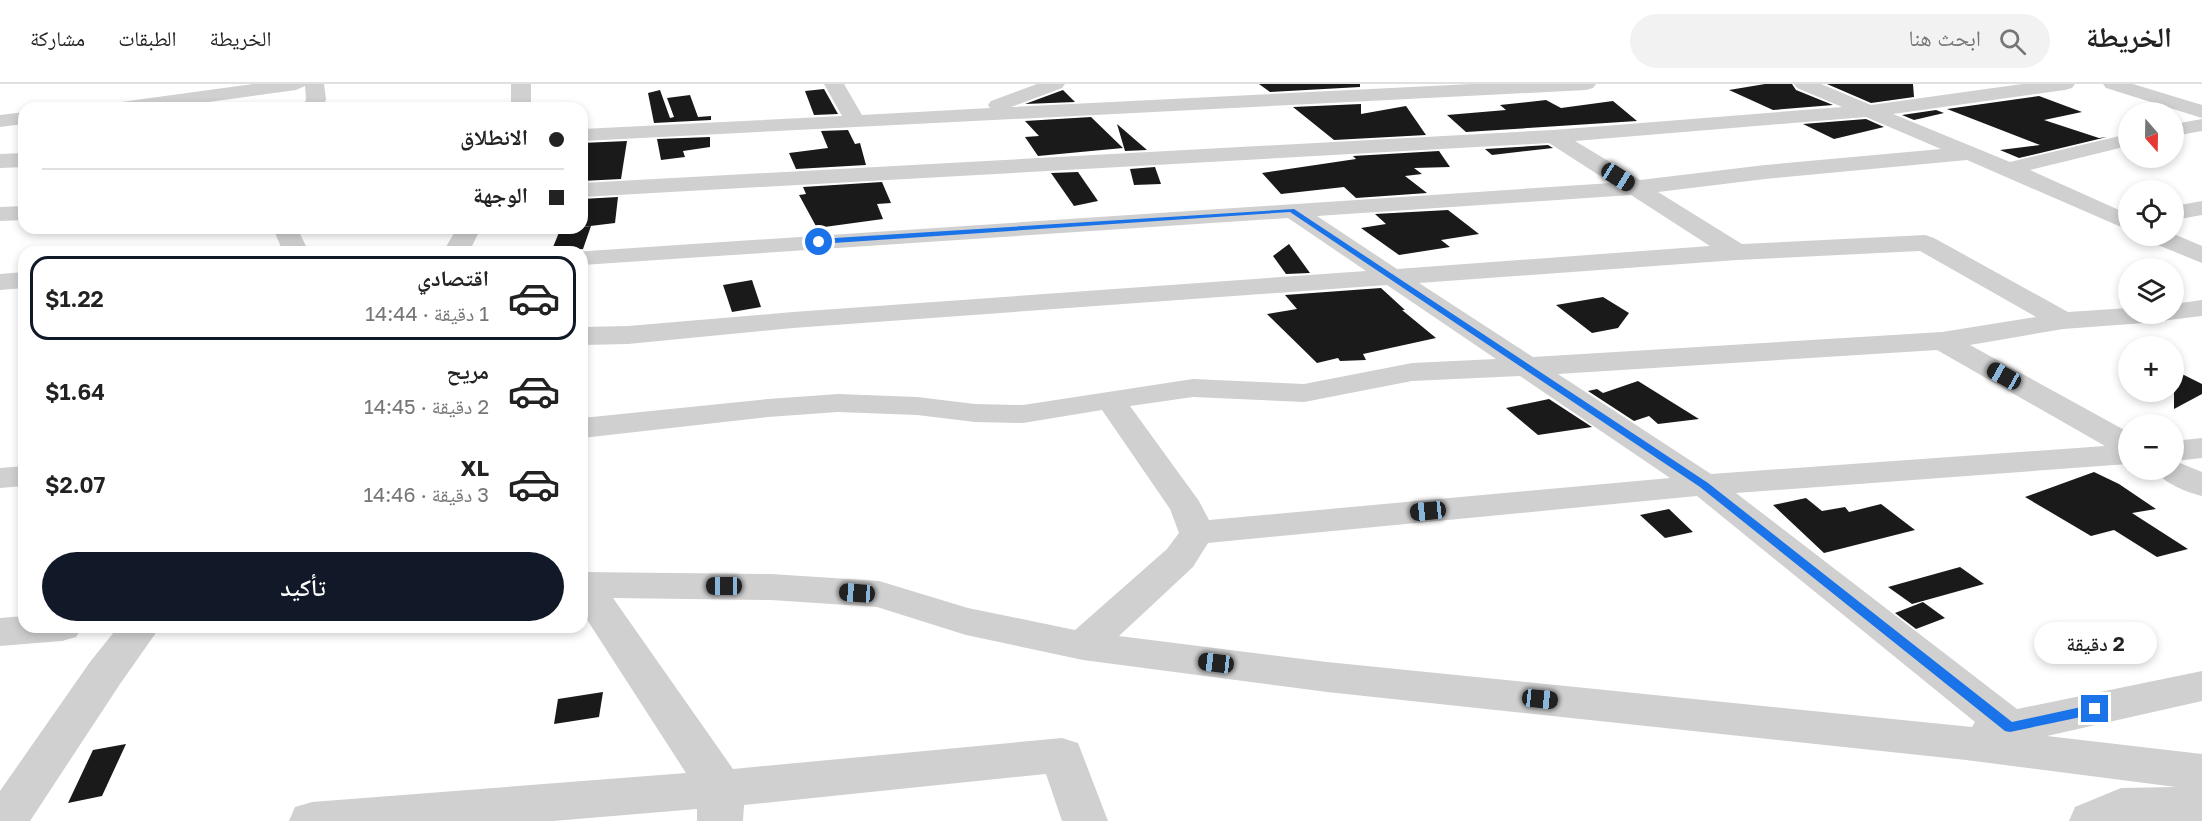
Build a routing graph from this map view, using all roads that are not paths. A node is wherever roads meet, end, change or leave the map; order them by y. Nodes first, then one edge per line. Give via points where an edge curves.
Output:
1 (296, 84) edge
2 (314, 84) edge
3 (521, 84) edge
4 (834, 84) edge
5 (1055, 84) edge
6 (1586, 84) edge
7 (1804, 84) edge
8 (2065, 84) edge
9 (2113, 84) edge
10 (1416, 89) edge
11 (1449, 92) junction
12 (165, 102) edge
13 (315, 102) edge
14 (521, 102) edge
15 (1869, 111) junction
16 (2202, 112) edge
17 (970, 115) junction
18 (18, 119) edge
19 (0, 121) edge
20 (855, 121) junction
21 (2202, 124) edge
22 (2184, 128) edge
23 (588, 135) edge
24 (1553, 136) junction
25 (1516, 138) junction
26 (2118, 142) edge
27 (1967, 153) junction
28 (18, 160) edge
29 (0, 161) edge
30 (2008, 169) junction
31 (1635, 188) junction
32 (588, 190) edge
33 (2202, 207) edge
34 (1292, 210) junction
35 (2184, 211) edge
36 (18, 213) edge
37 (0, 214) edge
38 (2118, 218) edge
39 (2181, 246) edge
40 (1737, 252) junction
41 (2202, 255) edge
42 (588, 257) edge
43 (1390, 276) junction
44 (18, 280) edge
45 (0, 282) edge
46 (2202, 308) edge
47 (2184, 311) edge
48 (2118, 317) edge
49 (2064, 321) junction
50 (588, 336) edge
51 (1942, 341) junction
52 (1526, 366) junction
53 (1110, 399) junction
54 (588, 427) edge
55 (2118, 439) edge
56 (2202, 448) edge
57 (2184, 450) edge
58 (2118, 455) edge
59 (18, 476) edge
60 (2184, 476) edge
61 (0, 478) edge
62 (1704, 485) junction
63 (2202, 486) edge
64 (1197, 533) junction
65 (588, 585) edge
66 (588, 593) edge
67 (18, 631) edge
68 (0, 632) edge
69 (135, 633) edge
70 (1083, 646) junction
71 (2202, 686) edge
72 (2010, 727) junction
73 (1966, 743) junction
74 (2202, 772) edge
75 (721, 805) edge
76 (2202, 805) edge
77 (5, 821) edge
78 (312, 821) edge
79 (1085, 821) edge
80 (2092, 821) edge

1 - 12 street
2 - 13 street
3 - 14 street
4 - 20 street
5 - 17 street
6 - 11 street
7 - 15 street
8 - 15 street
9 - 16 street
10 - 11 street
10 - 17 street
11 - 25 street
15 - 24 street
15 - 27 street
17 - 20 street
18 - 19 street
20 - 23 street
21 - 22 street
24 - 25 street
24 - 31 street
25 - 32 street
26 - 30 street
27 - 30 street
27 - 31 street
28 - 29 street
30 - 38 street
31 - 34 street
31 - 40 street
33 - 35 street
34 - 42 street
34 - 43 street
36 - 37 street
39 - 41 street
40 - 43 street
40 - 49 street via 1925,243
43 - 50 street
43 - 52 street
44 - 45 street
46 - 47 street
48 - 49 street
49 - 51 street
51 - 52 street
51 - 55 street
52 - 53 street via 1412,372 1304,393 1193,388
52 - 62 street
53 - 54 street via 1023,414 838,403
53 - 64 street via 1187,509
56 - 57 street
58 - 62 street
59 - 61 street
60 - 63 street
62 - 64 street
62 - 72 street
64 - 70 street via 1180,558
65 - 70 street via 771,587 879,594 966,621
66 - 75 street
67 - 68 street
69 - 77 street
70 - 73 street via 1327,677
71 - 72 street
72 - 73 street
73 - 74 street
75 - 78 street
75 - 79 street via 1062,755
76 - 80 street via 2121,807

